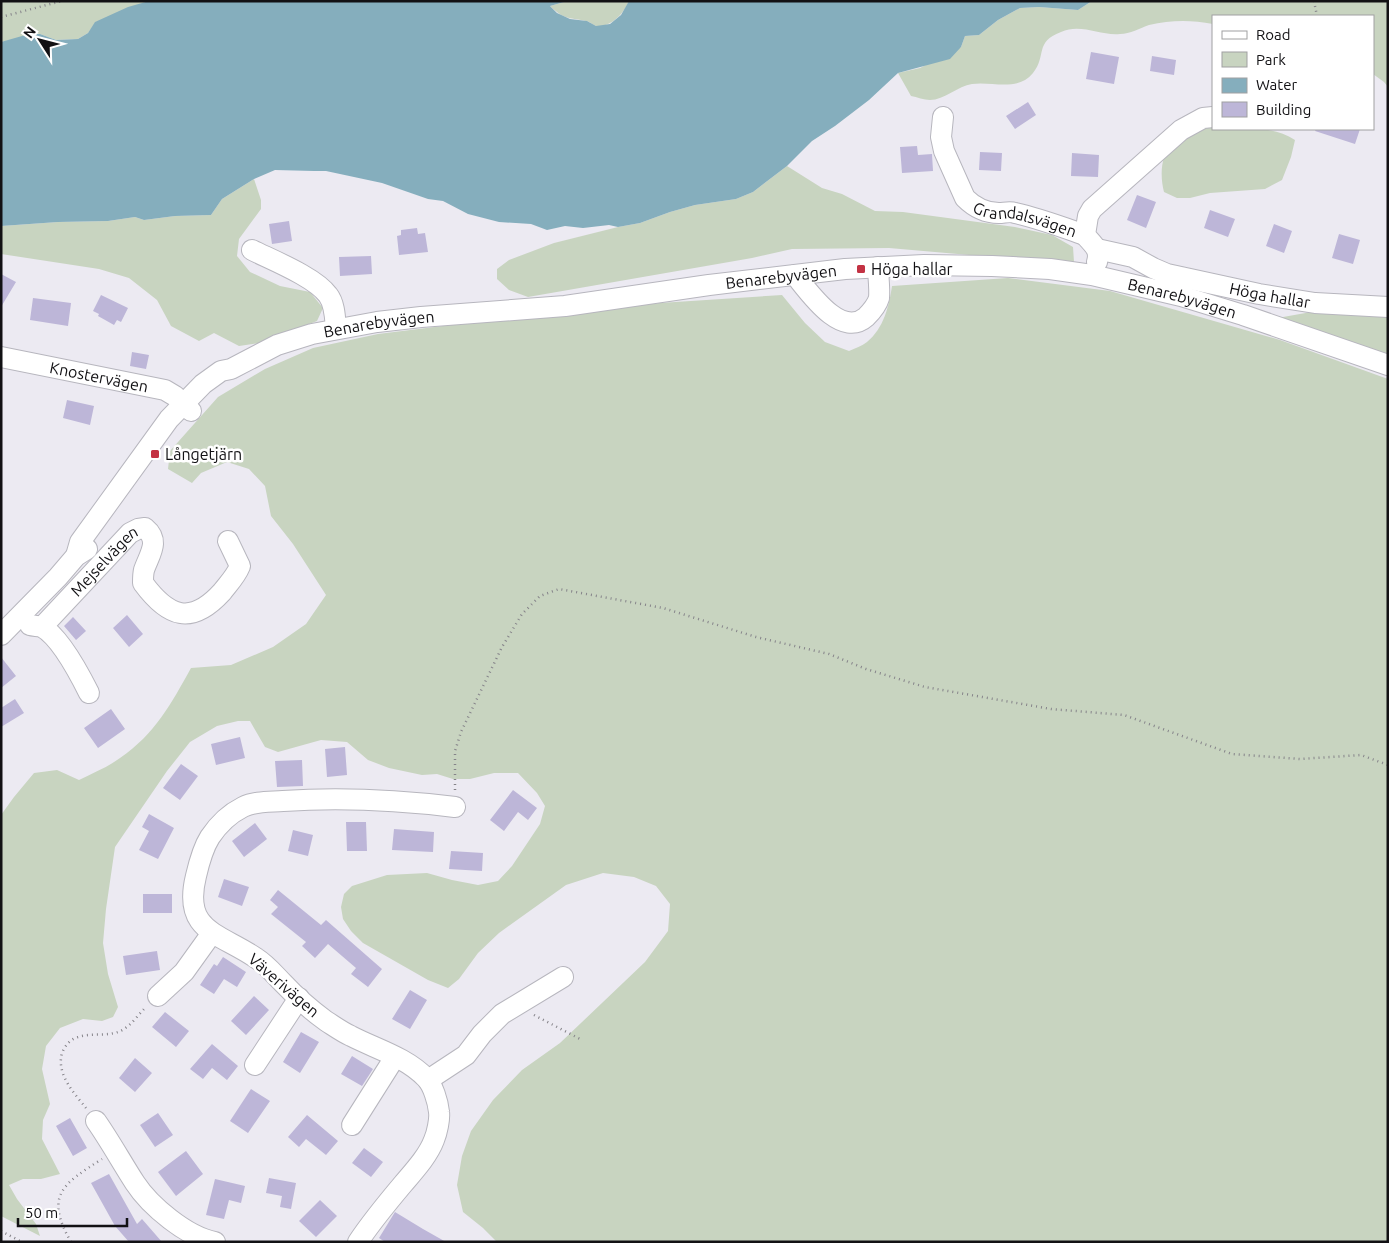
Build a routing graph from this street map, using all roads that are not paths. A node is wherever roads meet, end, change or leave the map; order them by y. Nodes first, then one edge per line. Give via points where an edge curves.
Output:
1 (943, 117) dead end
2 (1212, 117) edge
3 (1091, 242) junction
4 (252, 250) dead end
5 (878, 267) junction
6 (795, 275) junction
7 (1092, 276) junction
8 (1388, 307) edge
9 (336, 329) junction
10 (1, 357) edge
11 (1388, 365) edge
12 (187, 407) junction
13 (228, 541) dead end
14 (21, 617) junction
15 (42, 627) junction
16 (1, 635) edge
17 (89, 692) dead end
18 (455, 807) road end
19 (212, 933) junction
20 (563, 977) dead end
21 (158, 996) road end
22 (299, 998) junction
23 (395, 1057) junction
24 (255, 1065) dead end
25 (428, 1080) junction
26 (96, 1121) road end
27 (352, 1125) dead end
28 (214, 1242) edge
29 (358, 1242) edge

1 - 3 street, Grandalsvägen via 941,138 944,151 969,202 984,210 1013,212 1057,225
2 - 3 street, Grandalsvägen via 1181,130 1097,202 1088,216
3 - 7 street, Grandalsvägen via 1098,257
3 - 8 street, Höga hallar via 1167,274 1315,303
4 - 9 street via 322,288 330,296
5 - 6 street, Benarebyvägen
5 - 6 street via 879,298 875,306 862,320 849,323 833,316
5 - 7 street, Benarebyvägen via 992,266 1050,269
6 - 9 street, Benarebyvägen via 565,306 421,317
7 - 11 street, Benarebyvägen via 1181,296
9 - 12 street, Benarebyvägen via 277,346 231,370 226,379
10 - 12 street, Knostervägen via 164,390
12 - 14 street, Benarebyvägen via 88,549 76,556
13 - 15 street, Mejselvägen via 240,566 237,574 216,598 198,611 178,614 152,595 143,583 154,541 146,528 130,534
14 - 15 street via 30,625
14 - 16 street, Benarebyvägen
15 - 17 street via 58,642
18 - 19 street, Väverivägen via 404,800 311,800 260,802 244,806 217,827 199,863 192,898 195,914
19 - 21 street via 184,972
19 - 22 street, Väverivägen via 256,958
20 - 25 street via 514,1006 492,1023 466,1055
22 - 23 street, Väverivägen via 350,1036
22 - 24 street
23 - 25 street, Väverivägen
23 - 27 street
25 - 29 street via 439,1112 434,1140
26 - 28 street via 136,1184 155,1205 191,1233

